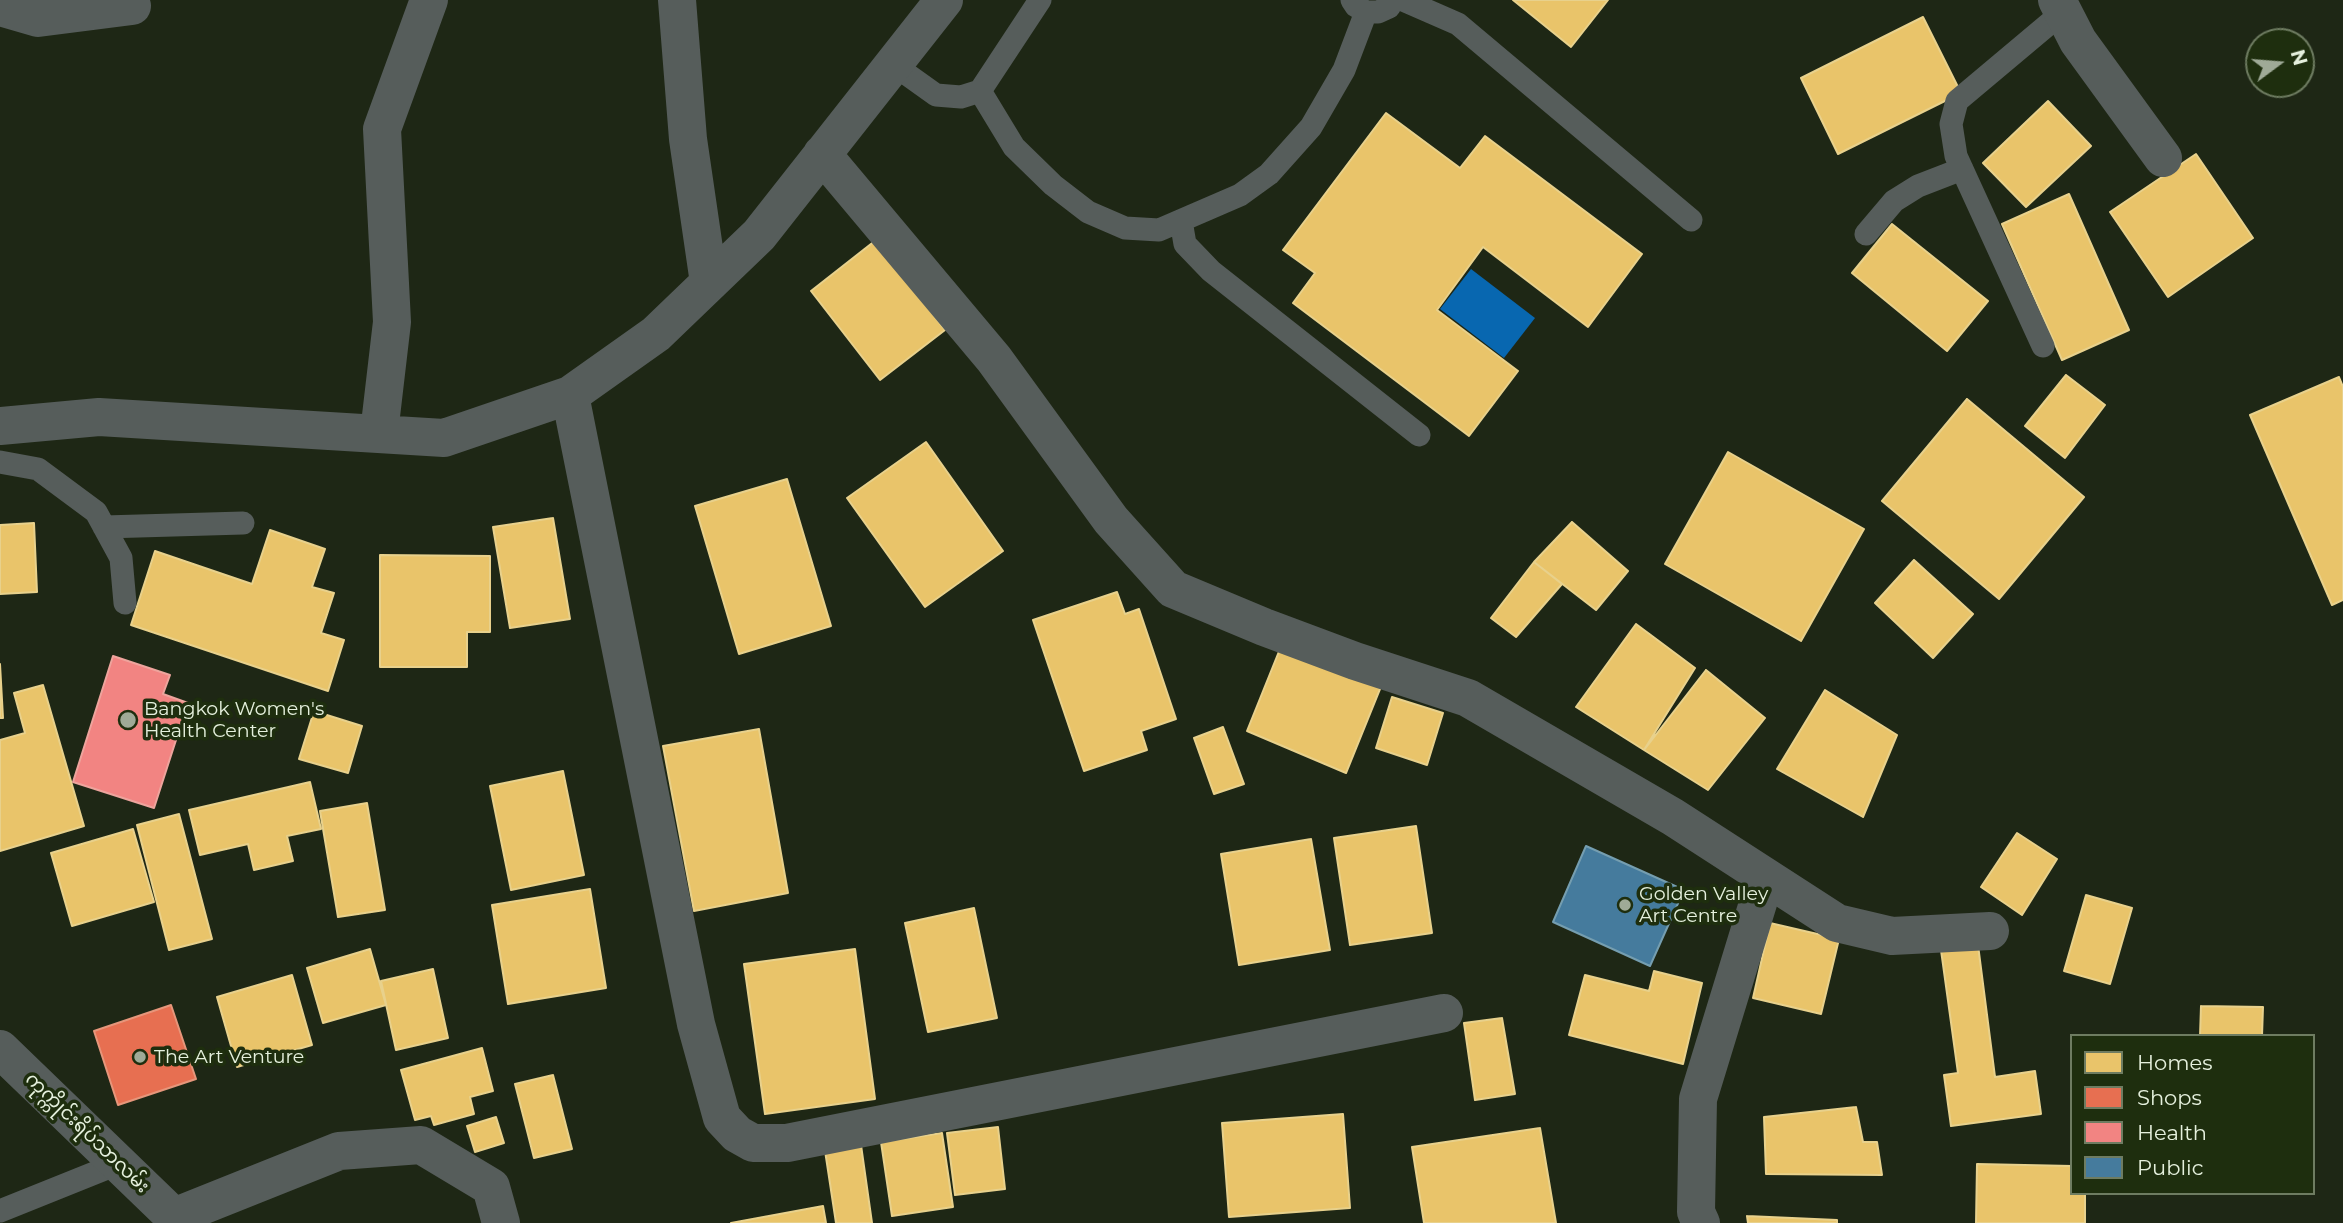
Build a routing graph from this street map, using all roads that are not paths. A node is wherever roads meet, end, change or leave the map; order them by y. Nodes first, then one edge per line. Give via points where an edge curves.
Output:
1 (429, 0) edge
2 (677, 0) edge
3 (1040, 0) edge
4 (1393, 0) edge
5 (1403, 0) edge
6 (937, 2) edge
7 (132, 6) dead end
8 (1359, 6) edge
9 (2060, 6) edge
10 (0, 7) edge
11 (894, 65) junction
12 (980, 91) junction
13 (822, 154) junction
14 (2163, 158) dead end
15 (1962, 169) junction
16 (1691, 220) dead end
17 (1181, 221) junction
18 (1866, 234) dead end
19 (709, 283) junction
20 (2043, 346) dead end
21 (570, 395) junction
22 (0, 426) edge
23 (379, 433) junction
24 (1419, 435) dead end
25 (0, 462) edge
26 (243, 523) dead end
27 (104, 527) junction
28 (125, 604) dead end
29 (1766, 877) junction
30 (1990, 931) dead end
31 (1444, 1013) dead end
32 (0, 1049) edge
33 (117, 1164) junction
34 (0, 1211) edge
35 (177, 1220) edge
36 (501, 1223) edge
37 (1701, 1223) edge

1 - 23 street via 382,129 392,322
2 - 19 street via 688,139
3 - 12 lane
4 - 8 lane via 1378,12
5 - 16 lane via 1458,24
6 - 11 street
7 - 10 street via 38,18
8 - 17 lane via 1344,70 1311,127 1269,174 1240,195
9 - 14 street via 2078,41
9 - 15 lane via 1957,101 1951,124
11 - 12 lane via 936,95 961,97
11 - 13 street
12 - 17 lane via 1014,146 1088,212 1125,228 1159,230
13 - 19 street via 759,235
13 - 29 street via 994,359 1111,520 1173,589 1316,646 1468,698 1673,817
15 - 18 lane via 1894,201
15 - 20 lane
17 - 24 lane via 1185,244 1211,271
19 - 21 street via 656,334
21 - 23 street via 444,438
21 - 31 street via 696,1024 722,1118 737,1134 753,1143 787,1143
22 - 23 street via 99,417
25 - 27 lane via 38,469 96,512
26 - 27 lane
27 - 28 lane via 121,558
29 - 30 street via 1837,923 1892,936
29 - 37 street via 1698,1099 1696,1212
32 - 33 street, ကုက္ကိုင်းရိပ်သာလမ်း
33 - 34 lane
33 - 35 street, ကုက္ကိုင်းရိပ်သာလမ်း
35 - 36 street, ကုက္ကိုင်းရိပ်သာလမ်း via 339,1151 421,1145 491,1187

